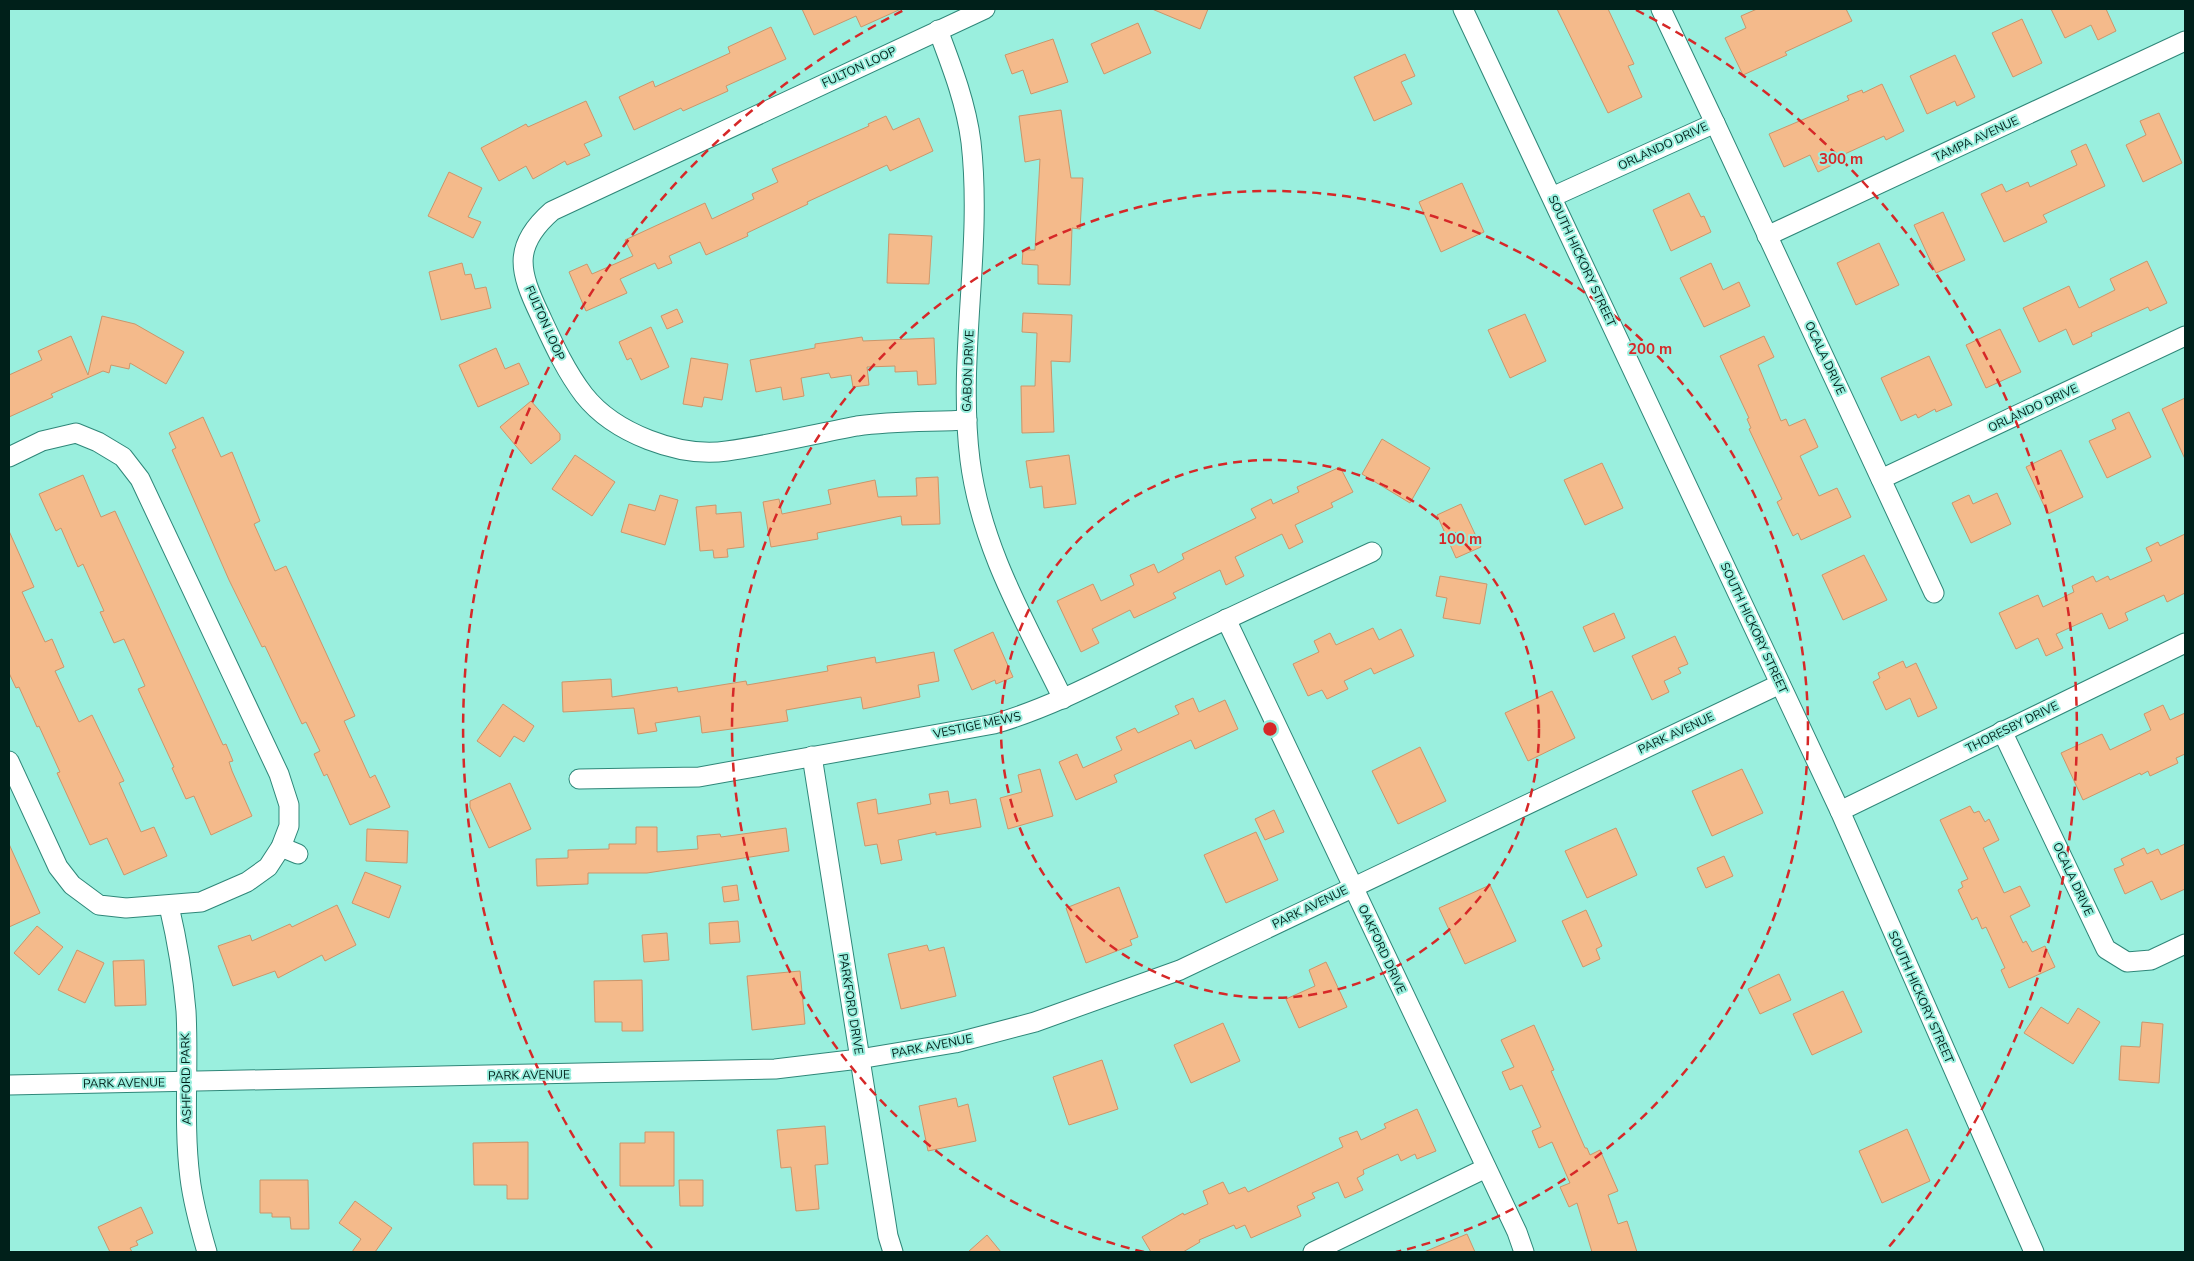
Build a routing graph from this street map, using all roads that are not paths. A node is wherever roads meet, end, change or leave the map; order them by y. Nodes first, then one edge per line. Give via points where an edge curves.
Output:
1 (985, 9) edge
2 (1463, 9) edge
3 (1662, 9) edge
4 (938, 30) junction
5 (2185, 41) edge
6 (1715, 123) junction
7 (1552, 197) junction
8 (1768, 236) junction
9 (2185, 336) edge
10 (967, 420) junction
11 (9, 457) edge
12 (1881, 479) junction
13 (1372, 552) dead end
14 (1934, 594) dead end
15 (1226, 619) junction
16 (2185, 643) edge
17 (1780, 684) junction
18 (1063, 699) junction
19 (2002, 731) junction
20 (812, 756) junction
21 (9, 761) edge
22 (579, 779) dead end
23 (1840, 812) junction
24 (1353, 886) junction
25 (169, 906) junction
26 (2185, 944) edge
27 (860, 1060) junction
28 (187, 1082) junction
29 (9, 1085) edge
30 (1486, 1168) junction
31 (207, 1252) edge
32 (893, 1252) edge
33 (1313, 1252) edge
34 (1524, 1252) edge
35 (2034, 1252) edge

1 - 4 street, FULTON LOOP
2 - 7 street, SOUTH HICKORY STREET
3 - 6 street, ORLANDO DRIVE
4 - 10 street, GABON DRIVE via 966,110 974,176
4 - 10 street, FULTON LOOP via 552,211 536,225 526,243 522,266 529,292 570,374 586,396 611,419 642,438 684,450 725,452 860,426
5 - 8 street, TAMPA AVENUE
6 - 7 street, ORLANDO DRIVE
6 - 8 street, OCALA DRIVE
7 - 17 street, SOUTH HICKORY STREET
8 - 12 street, OCALA DRIVE
9 - 12 street, ORLANDO DRIVE
10 - 18 street, GABON DRIVE via 970,461 985,531
11 - 25 street via 42,441 76,433 101,434 123,456 140,479 280,774 290,806 290,851 246,882 201,902
12 - 14 street, OCALA DRIVE
13 - 15 street, VESTIGE MEWS
15 - 18 street, VESTIGE MEWS
15 - 24 street, OAKFORD DRIVE
16 - 19 street, THORESBY DRIVE
17 - 23 street, SOUTH HICKORY STREET
17 - 24 street, PARK AVENUE
18 - 20 street, VESTIGE MEWS via 994,724
19 - 23 street, THORESBY DRIVE
19 - 26 street, OCALA DRIVE via 2106,949 2127,962 2151,960
20 - 22 street, VESTIGE MEWS via 699,777
20 - 27 street, PARKFORD DRIVE
21 - 25 street via 58,866 72,885 100,905 126,908
23 - 35 street, SOUTH HICKORY STREET
24 - 27 street, PARK AVENUE via 1180,970 1099,1000 1035,1022 955,1042
24 - 30 street, OAKFORD DRIVE
25 - 28 street, ASHFORD PARK via 186,1011
27 - 28 street, PARK AVENUE via 775,1069
27 - 32 street, PARKFORD DRIVE
28 - 29 street, PARK AVENUE
28 - 31 street, ASHFORD PARK via 190,1179
30 - 33 street
30 - 34 street, OAKFORD DRIVE

